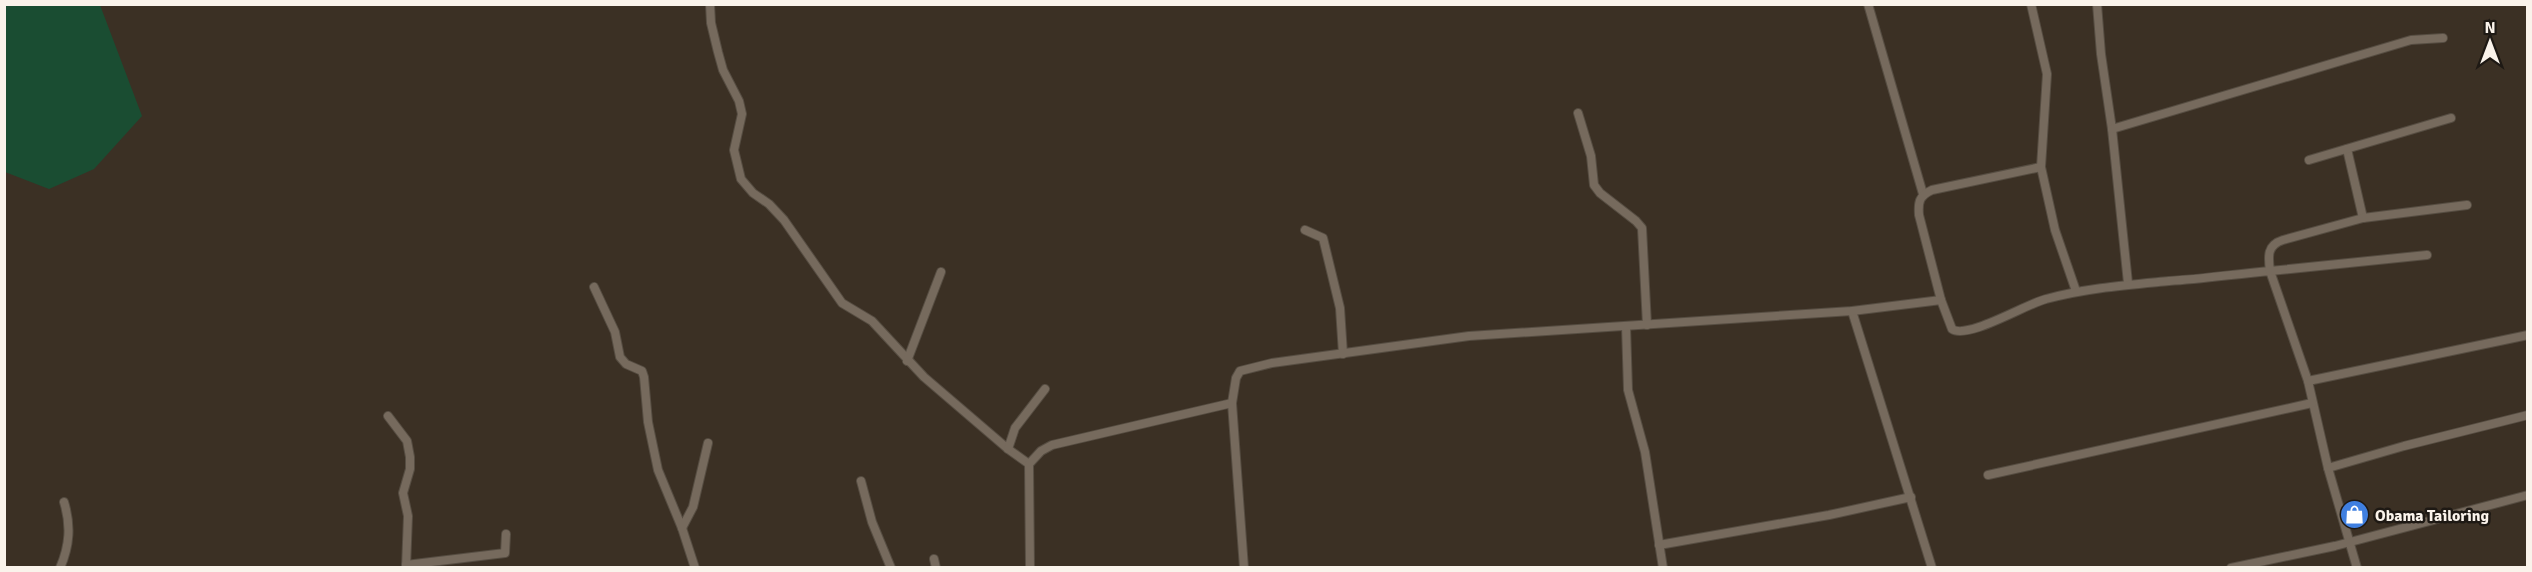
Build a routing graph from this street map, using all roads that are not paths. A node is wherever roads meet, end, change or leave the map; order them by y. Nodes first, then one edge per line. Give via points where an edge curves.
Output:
1 (710, 4) edge
2 (1868, 4) edge
3 (2031, 4) edge
4 (2097, 4) edge
5 (2443, 38) dead end
6 (1578, 113) dead end
7 (2451, 118) dead end
8 (2112, 129) junction
9 (2347, 149) junction
10 (2309, 160) dead end
11 (2041, 167) junction
12 (1923, 194) junction
13 (2467, 205) dead end
14 (2363, 218) junction
15 (1305, 230) dead end
16 (2427, 255) dead end
17 (2270, 271) junction
18 (941, 272) dead end
19 (2128, 283) junction
20 (594, 287) dead end
21 (2076, 291) junction
22 (1941, 300) junction
23 (1852, 311) junction
24 (1647, 325) junction
25 (1626, 326) junction
26 (2528, 335) edge
27 (1343, 354) junction
28 (907, 361) junction
29 (2308, 381) junction
30 (1045, 389) dead end
31 (2312, 403) junction
32 (1232, 404) junction
33 (2528, 415) edge
34 (388, 416) dead end
35 (708, 443) dead end
36 (1008, 449) junction
37 (1029, 464) junction
38 (2328, 468) junction
39 (1988, 475) dead end
40 (861, 481) dead end
41 (2528, 495) edge
42 (1911, 497) junction
43 (64, 502) dead end
44 (682, 528) junction
45 (506, 534) dead end
46 (2349, 543) junction
47 (1659, 545) junction
48 (934, 559) dead end
49 (406, 566) edge
50 (60, 567) edge
51 (695, 567) edge
52 (891, 567) edge
53 (936, 567) edge
54 (1030, 567) edge
55 (1244, 567) edge
56 (1663, 567) edge
57 (1932, 567) edge
58 (2231, 567) edge
59 (2357, 567) edge

1 - 28 street via 723,70 742,114 734,150 741,179 784,220 842,303 872,321
2 - 12 street
3 - 11 street via 2047,74
4 - 8 street
5 - 8 street via 2411,40
6 - 24 street via 1591,156 1594,185 1642,228
7 - 9 street
8 - 19 street
9 - 10 street
9 - 14 street
11 - 12 street
11 - 21 street via 2055,230
12 - 22 street via 1918,202 1919,215
13 - 14 street
14 - 17 street via 2275,243 2269,250
15 - 27 street via 1323,238 1326,245 1340,308
16 - 17 street
17 - 19 street
17 - 29 street
18 - 28 street
19 - 21 street
20 - 44 street via 615,332 620,357 642,371 658,470
21 - 22 street via 2030,303 1963,332 1950,327
22 - 23 street
23 - 24 street
23 - 42 street
24 - 25 street
25 - 27 street via 1469,336
25 - 47 street via 1628,390 1645,452
26 - 29 street
27 - 32 street via 1240,371
28 - 36 street
29 - 31 street
30 - 36 street via 1015,428
31 - 38 street
31 - 39 street
32 - 37 street via 1052,445
32 - 55 street
33 - 38 street
34 - 49 street via 407,441 410,457 403,493 408,516
35 - 44 street via 693,507
36 - 37 street
37 - 54 street
38 - 46 street
40 - 52 street via 872,522
41 - 46 street
42 - 47 street
42 - 57 street
43 - 50 street via 70,531
44 - 51 street
45 - 49 street via 505,553
46 - 58 street
46 - 59 street
47 - 56 street
48 - 53 street

